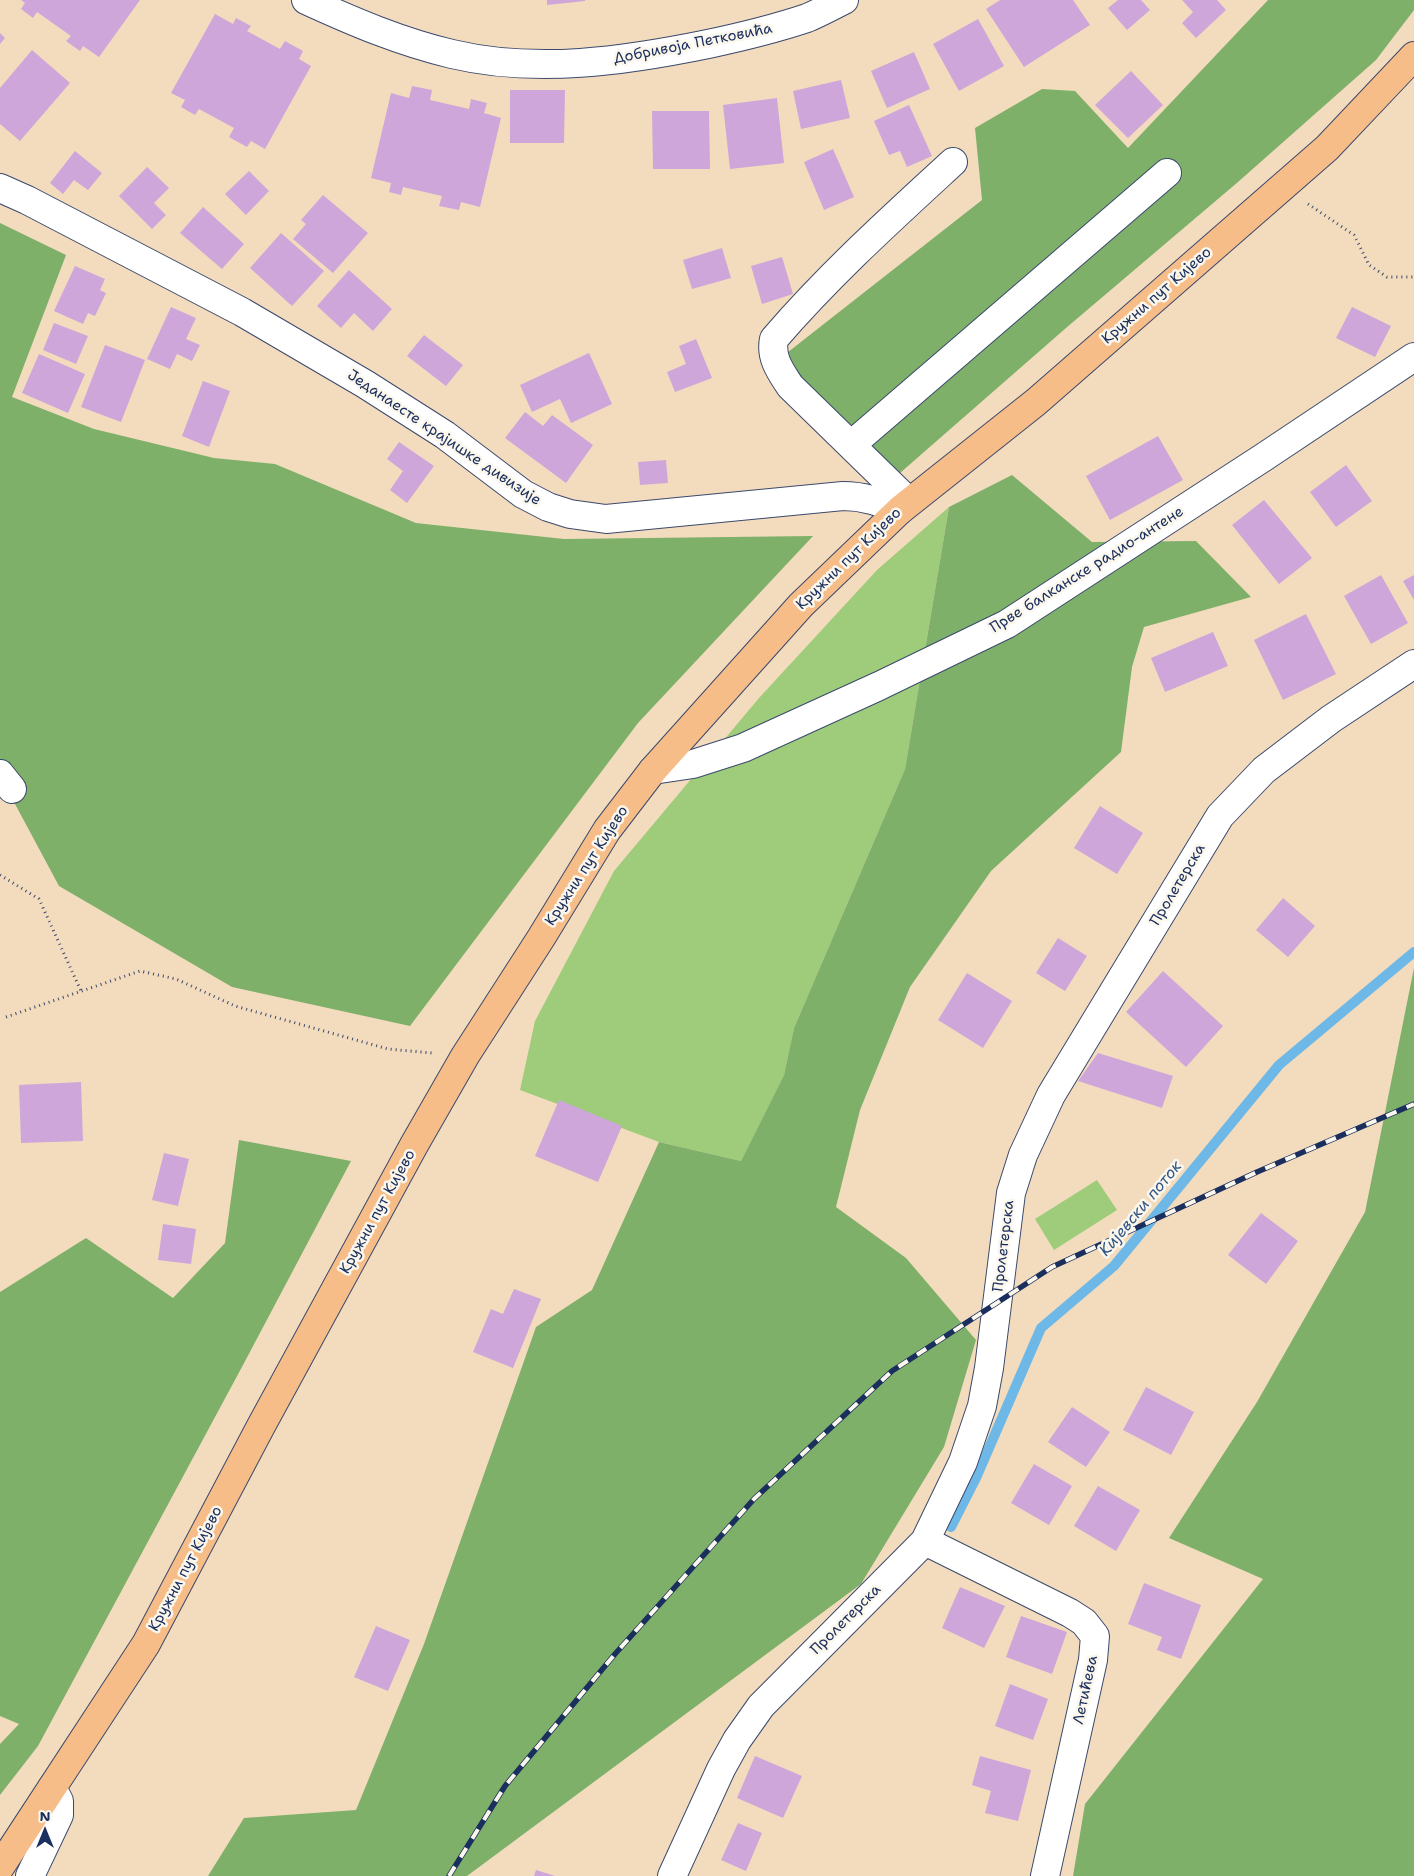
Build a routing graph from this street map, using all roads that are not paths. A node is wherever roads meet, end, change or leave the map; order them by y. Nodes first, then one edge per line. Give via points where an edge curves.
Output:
1 (306, 0) edge
2 (844, 0) edge
3 (1414, 56) edge
4 (953, 162) dead end
5 (1168, 173) dead end
6 (0, 188) edge
7 (1414, 357) edge
8 (851, 445) junction
9 (904, 506) junction
10 (1414, 664) edge
11 (653, 770) junction
12 (925, 1542) junction
13 (52, 1788) junction
14 (0, 1867) edge
15 (30, 1876) edge
16 (672, 1876) edge
17 (1045, 1876) edge

1 - 2 street, Добривоја Петковића via 398,39 453,54 507,62 556,64 606,61 760,33 808,17
3 - 9 main road, Кружни пут Кијево via 1327,148 1036,402
4 - 8 street via 810,298 774,339 772,347 776,363 790,386
5 - 8 street
6 - 9 street, Једанаесте крајишке дивизије via 242,312 445,435 523,494 548,507 570,514 606,518 843,496
7 - 11 street, Прве балканске радио-антене via 1007,624 743,748 693,764
8 - 9 street
9 - 11 main road, Кружни пут Кијево via 801,605
10 - 12 street, Пролетерска via 1331,719 1264,770 1220,816 1051,1095 1011,1193 982,1406 963,1462
11 - 13 main road, Кружни пут Кијево via 607,830 465,1056 270,1408 146,1644
12 - 16 street, Пролетерска via 761,1706 721,1770
12 - 17 street, Летићева via 1070,1613 1084,1622 1095,1636 1093,1660
13 - 14 main road, Кружни пут Кијево
13 - 15 street via 59,1801 59,1816

